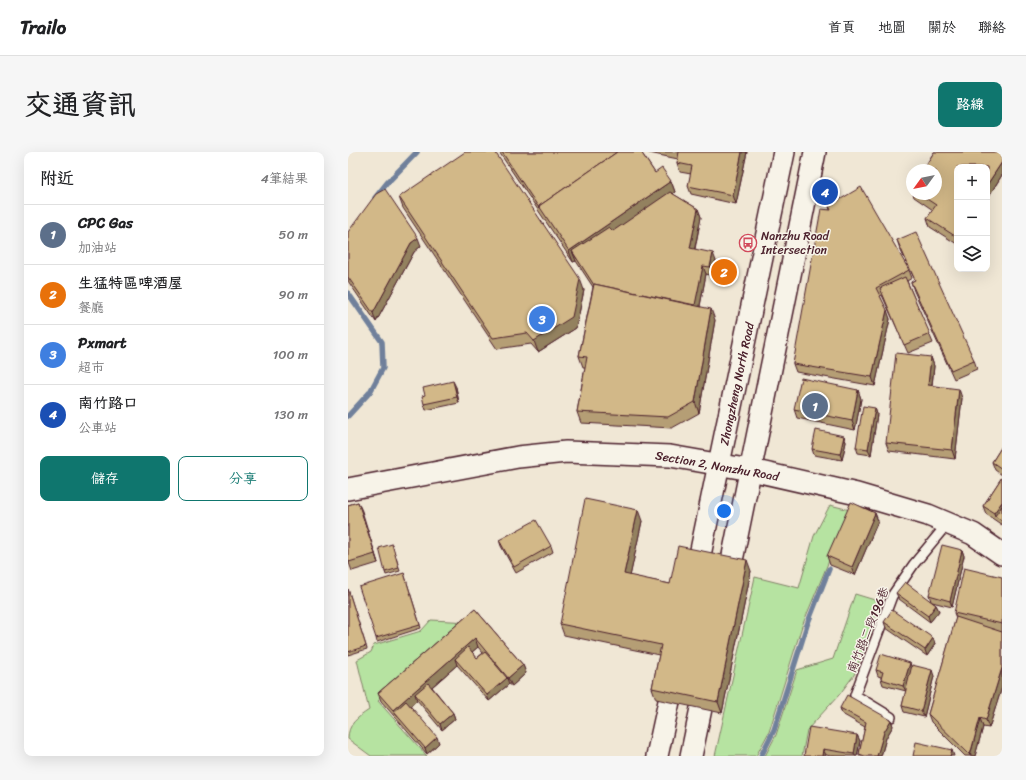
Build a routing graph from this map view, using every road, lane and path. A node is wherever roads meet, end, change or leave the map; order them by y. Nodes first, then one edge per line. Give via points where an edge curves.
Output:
1 (784, 152) edge
2 (815, 152) edge
3 (720, 465) junction
4 (751, 470) junction
5 (348, 489) edge
6 (948, 523) junction
7 (1002, 554) edge
8 (692, 595) edge
9 (723, 601) edge
10 (679, 656) edge
11 (710, 663) edge
12 (891, 717) dead end
13 (657, 756) edge
14 (691, 756) edge

1 - 3 street, Zhongzheng North Road
2 - 4 street
3 - 4 street, Section 2, Nanzhu Road
3 - 5 street, Section 2, Nanzhu Road via 670,456 566,452 518,457
3 - 8 street, Zhongzheng North Road
4 - 6 street, Section 2, Nanzhu Road via 857,494
4 - 9 street
6 - 7 street, Section 2, Nanzhu Road via 973,534
6 - 12 lane, 南竹路二段196巷 via 914,564 892,596 855,695
10 - 13 street
11 - 14 street

